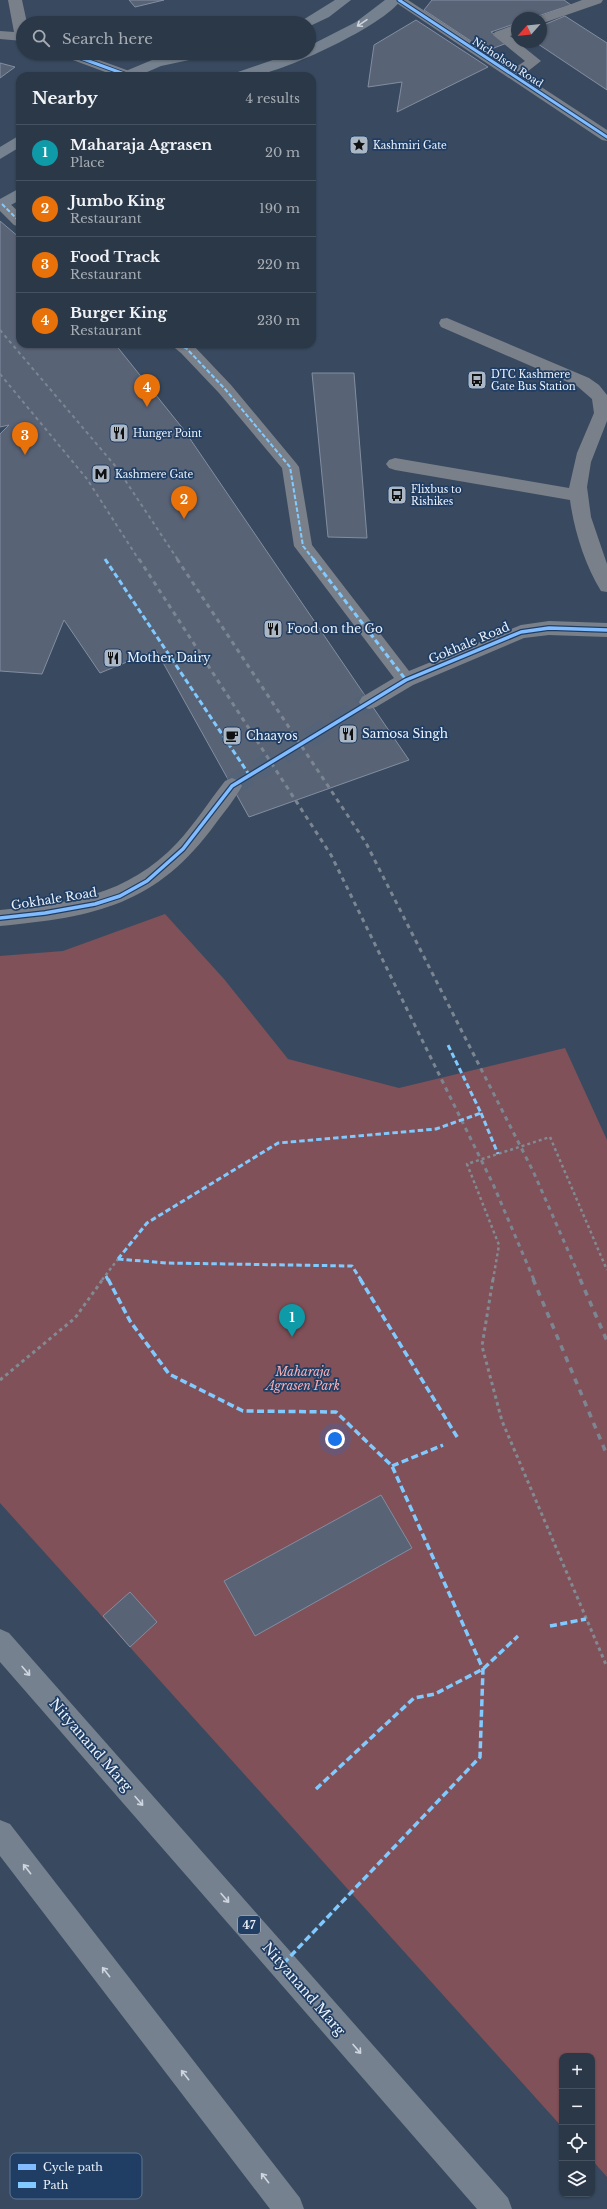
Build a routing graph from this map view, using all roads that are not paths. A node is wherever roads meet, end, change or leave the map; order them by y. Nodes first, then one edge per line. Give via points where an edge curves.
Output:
1 (15, 0) edge
2 (344, 0) edge
3 (394, 0) edge
4 (400, 0) edge
5 (596, 0) edge
6 (19, 16) edge
7 (547, 17) edge
8 (316, 18) edge
9 (511, 31) edge
10 (0, 35) edge
11 (16, 36) edge
12 (511, 44) edge
13 (516, 48) edge
14 (316, 49) edge
15 (85, 60) edge
16 (171, 60) edge
17 (287, 60) edge
18 (117, 72) edge
19 (136, 72) edge
20 (252, 72) edge
21 (513, 75) junction
22 (607, 136) edge
23 (16, 143) edge
24 (0, 154) edge
25 (16, 196) edge
26 (1, 205) edge
27 (16, 218) edge
28 (447, 323) dead end
29 (185, 348) edge
30 (395, 464) dead end
31 (577, 494) junction
32 (607, 586) edge
33 (607, 630) edge
34 (406, 680) junction
35 (370, 702) tunnel mouth
36 (232, 786) tunnel mouth
37 (0, 918) edge
38 (0, 1642) edge
39 (0, 1834) edge
40 (289, 2209) edge
41 (498, 2209) edge

1 - 6 street
2 - 8 main road
3 -> 14 main road via 361,25
4 - 21 street, Nicholson Road
5 - 7 street
9 - 12 street via 500,36
10 - 11 street
13 - 21 street via 534,61
15 - 18 street
16 - 19 main road
17 - 20 main road
21 - 22 street, Nicholson Road
23 - 24 main road
25 - 26 main road
26 - 27 street
28 - 31 street via 583,382 596,391 604,409 587,450
29 - 34 street via 225,389 290,467 302,546
30 - 31 street
31 - 32 street
33 - 34 street, Gokhale Road via 550,628 521,632
34 - 35 street, Gokhale Road
36 - 37 street, Gokhale Road via 184,849 147,881 120,896 95,904
38 -> 41 main road, Nityanand Marg / 47
40 -> 39 main road

